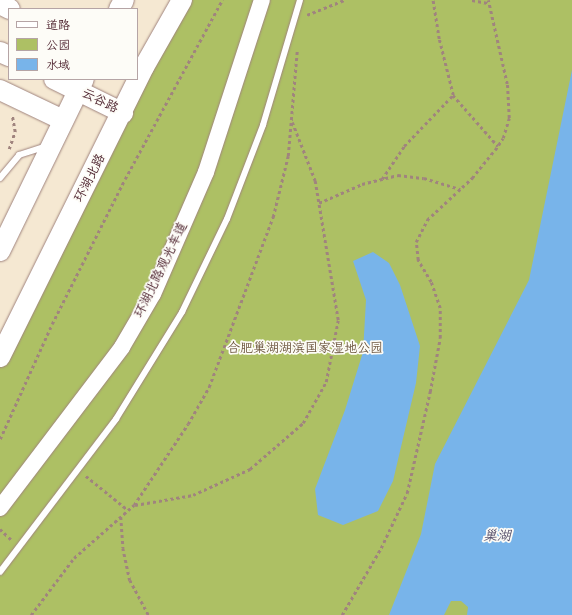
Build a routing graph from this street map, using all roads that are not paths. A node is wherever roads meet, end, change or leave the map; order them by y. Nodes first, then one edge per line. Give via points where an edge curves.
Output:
1 (182, 0) edge
2 (262, 0) edge
3 (300, 0) edge
4 (140, 66) edge
5 (58, 80) edge
6 (135, 80) edge
7 (81, 85) edge
8 (0, 90) edge
9 (124, 113) junction
10 (63, 120) junction
11 (54, 143) junction
12 (0, 178) edge
13 (0, 251) edge
14 (0, 357) edge
15 (0, 508) edge
16 (0, 572) edge

1 - 4 main road, 环湖北路
2 - 15 street, 环湖北路观光车道 via 206,172 153,294 122,347
3 - 16 lane via 263,124 228,220 182,312 116,419
5 - 7 main road, 云谷路
6 - 9 main road, 环湖北路
7 - 9 main road, 云谷路
7 - 10 main road
8 - 10 main road
9 - 14 main road, 环湖北路
10 - 11 main road
11 - 12 lane via 19,156
11 - 13 main road

